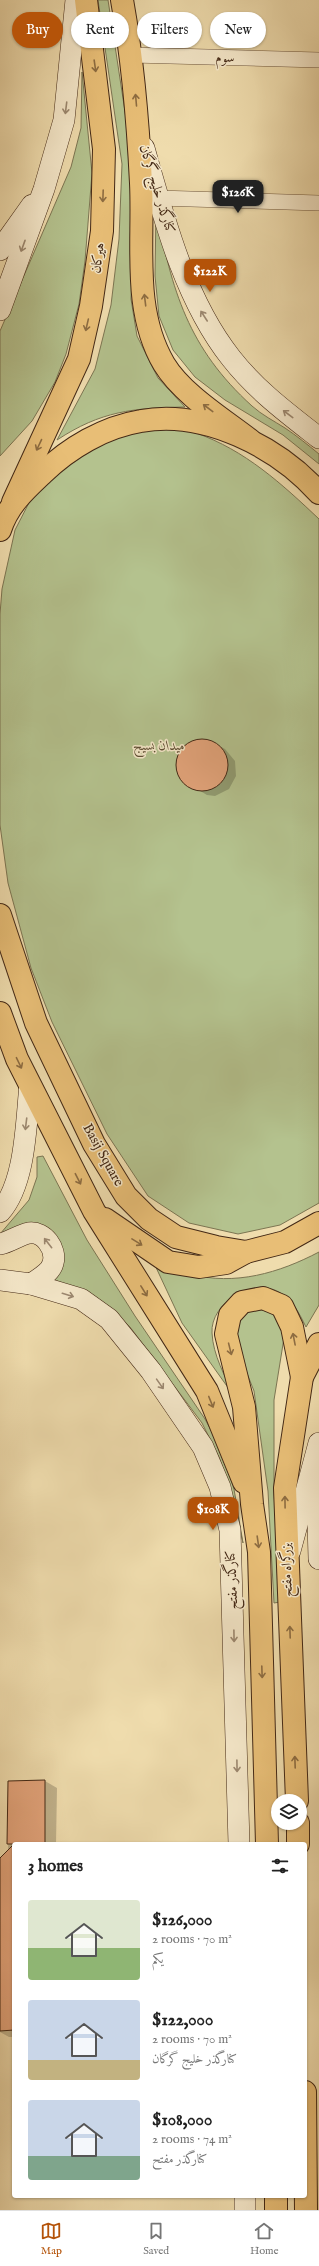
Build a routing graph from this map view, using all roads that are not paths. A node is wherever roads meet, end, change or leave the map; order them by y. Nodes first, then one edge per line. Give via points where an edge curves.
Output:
1 (76, 0) edge
2 (86, 0) edge
3 (122, 0) edge
4 (132, 55) junction
5 (319, 60) edge
6 (138, 127) junction
7 (44, 189) junction
8 (158, 198) junction
9 (319, 203) edge
10 (0, 250) edge
11 (0, 310) edge
12 (319, 438) edge
13 (250, 440) junction
14 (319, 493) edge
15 (14, 502) junction
16 (0, 530) edge
17 (0, 915) edge
18 (1, 1018) edge
19 (30, 1085) junction
20 (94, 1211) junction
21 (0, 1212) edge
22 (319, 1223) edge
23 (0, 1244) edge
24 (246, 1252) junction
25 (0, 1280) edge
26 (31, 1284) junction
27 (319, 1344) edge
28 (302, 1377) junction
29 (319, 1445) edge
30 (252, 1504) junction
31 (319, 1559) edge
32 (287, 1563) junction
33 (297, 1794) edge
34 (298, 1830) edge
35 (239, 1842) edge
36 (267, 1842) edge
37 (298, 1842) edge
38 (245, 2198) edge
39 (276, 2198) edge
40 (306, 2198) edge
41 (245, 2210) edge
42 (276, 2210) edge
43 (306, 2210) edge

1 -> 7 main road via 64,120
2 -> 15 highway, هیرکان via 104,149 102,231 91,306 79,359
3 - 4 highway
4 - 5 street, سوم
6 -> 4 highway
6 - 8 main road, کنارگذر خلیج گرگان
13 -> 6 highway via 195,398 165,365 153,341 147,317 140,261 142,211
7 - 10 main road
7 -> 11 main road
8 - 9 street
12 -> 8 main road, کنارگذر خلیج گرگان via 271,401 231,358 199,308
13 - 14 highway via 303,475
13 - 15 highway via 199,423 169,419 141,420 110,429 61,456
15 - 16 highway
17 - 24 highway, Basij Square via 36,1023 94,1144 126,1196 149,1219 176,1237
18 -> 19 highway
19 -> 20 highway
19 -> 21 main road via 20,1171 6,1206
20 -> 24 highway via 168,1262 199,1266 226,1263
20 -> 30 highway via 207,1391
22 - 24 highway, Basij Square via 285,1242
26 -> 23 main road via 44,1276 53,1264 53,1250 47,1241 30,1233
25 - 26 main road, کنارگذر مفتح
26 -> 35 main road, کنارگذر مفتح via 81,1299 109,1319 175,1404 203,1447 220,1487 230,1530
27 - 28 highway, بزرگراه مفتح
28 -> 30 highway via 292,1327 282,1306 263,1298 242,1302 230,1315 226,1334 244,1407
32 -> 28 highway, بزرگراه مفتح via 285,1488
29 - 31 main road
29 - 32 main road
30 -> 36 highway, بزرگراه مفتح via 259,1552
33 -> 32 highway, بزرگراه مفتح
34 - 37 highway
38 - 41 main road
39 - 42 highway
40 - 43 highway

